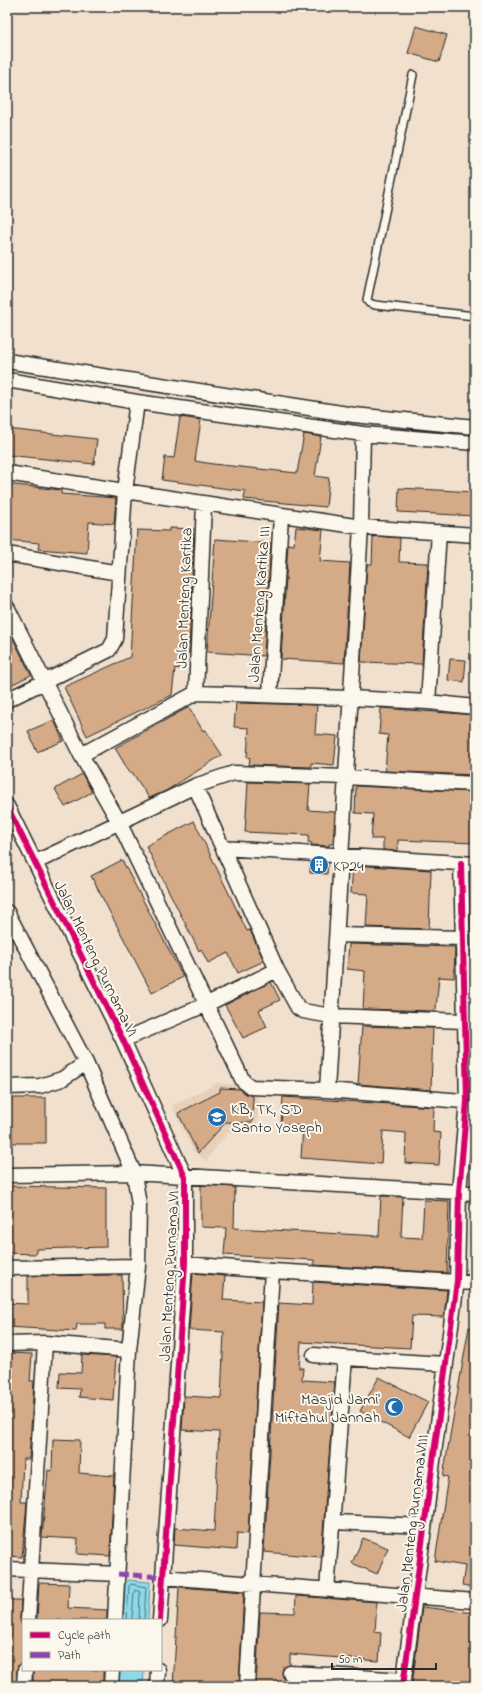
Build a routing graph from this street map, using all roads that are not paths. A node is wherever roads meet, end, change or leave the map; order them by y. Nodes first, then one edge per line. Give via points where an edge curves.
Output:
1 (413, 75) dead end
2 (475, 316) edge
3 (7, 362) edge
4 (7, 380) edge
5 (137, 402) junction
6 (475, 427) edge
7 (362, 434) junction
8 (475, 444) edge
9 (7, 473) edge
10 (125, 491) junction
11 (204, 504) junction
12 (281, 516) junction
13 (361, 527) junction
14 (439, 532) junction
15 (475, 535) edge
16 (7, 554) edge
17 (119, 573) junction
18 (7, 607) edge
19 (44, 682) junction
20 (196, 694) junction
21 (270, 695) junction
22 (350, 698) junction
23 (7, 700) edge
24 (428, 702) junction
25 (475, 706) edge
26 (81, 755) junction
27 (346, 777) junction
28 (475, 784) edge
29 (195, 786) junction
30 (7, 806) edge
31 (118, 822) junction
32 (223, 848) junction
33 (341, 857) junction
34 (36, 862) junction
35 (468, 863) edge
36 (7, 912) edge
37 (337, 935) junction
38 (462, 938) junction
39 (277, 970) junction
40 (205, 1005) junction
41 (331, 1016) junction
42 (464, 1021) junction
43 (122, 1040) junction
44 (86, 1063) junction
45 (7, 1087) edge
46 (326, 1090) junction
47 (471, 1101) edge
48 (138, 1174) junction
49 (7, 1175) edge
50 (179, 1176) junction
51 (459, 1192) junction
52 (475, 1193) edge
53 (184, 1264) junction
54 (138, 1266) junction
55 (7, 1268) edge
56 (272, 1271) junction
57 (457, 1281) junction
58 (475, 1283) edge
59 (45, 1343) junction
60 (7, 1344) edge
61 (129, 1350) junction
62 (314, 1355) dead end
63 (345, 1358) junction
64 (445, 1364) junction
65 (334, 1522) junction
66 (424, 1526) junction
67 (7, 1569) edge
68 (30, 1570) junction
69 (118, 1574) junction
70 (162, 1577) junction
71 (252, 1584) junction
72 (327, 1590) junction
73 (415, 1596) junction
74 (475, 1601) edge
75 (28, 1619) edge
76 (115, 1619) edge
77 (160, 1619) edge
78 (25, 1671) edge
79 (112, 1671) edge
80 (158, 1671) edge
81 (290, 1673) dead end
82 (326, 1681) edge
83 (403, 1683) edge
84 (24, 1686) edge
85 (111, 1686) edge
86 (157, 1686) edge
87 (247, 1686) edge

1 - 2 lane via 367,300 375,305
3 - 6 street via 354,415
4 - 5 street
5 - 7 street
5 - 10 street
7 - 8 street
7 - 13 street
9 - 10 street
10 - 11 street
10 - 17 street
11 - 12 street
11 - 20 street, Jalan Menteng Kartika
12 - 13 street
12 - 21 street, Jalan Menteng Kartika III
13 - 14 street
13 - 22 street
14 - 15 street
14 - 24 street
16 - 17 street
17 - 19 street via 115,639 112,646 109,650
18 - 19 street
19 - 23 street
19 - 26 street
20 - 21 street
20 - 26 street
21 - 22 street
22 - 24 street
22 - 27 street
24 - 25 street
26 - 31 street
27 - 28 street
27 - 29 street via 234,773
27 - 33 street
29 - 31 street
29 - 32 street
30 - 34 street, Jalan Menteng Purnama VI
31 - 34 street
31 - 40 street
32 - 33 street
32 - 39 street
33 - 35 street
33 - 37 street
34 - 43 street, Jalan Menteng Purnama VI
35 - 38 street, Jalan Menteng Purnama VIII
36 - 44 street, Jalan Menteng Purnama VI
37 - 38 street
37 - 41 street
38 - 42 street, Jalan Menteng Purnama VIII
39 - 40 street
39 - 41 street via 298,1008
40 - 43 street
40 - 46 street via 243,1081 251,1087
41 - 42 street
41 - 46 street
42 - 47 street, Jalan Menteng Purnama VIII
43 - 50 street, Jalan Menteng Purnama VI
44 - 45 street via 62,1079 40,1086
44 - 48 street, Jalan Menteng Purnama VI
46 - 47 street
47 - 51 street, Jalan Menteng Purnama VIII
48 - 49 street
48 - 50 street
48 - 54 street, Jalan Menteng Purnama VI
50 - 51 street
50 - 53 street, Jalan Menteng Purnama VI
51 - 52 street
51 - 57 street, Jalan Menteng Purnama VIII
53 - 56 street
53 - 70 street, Jalan Menteng Purnama VI
54 - 55 street
54 - 61 street, Jalan Menteng Purnama VI
56 - 57 street
56 - 71 street
57 - 58 street
57 - 64 street, Jalan Menteng Purnama VIII
59 - 60 street
59 - 61 street
59 - 68 street
61 - 69 street, Jalan Menteng Purnama VI
62 - 63 street
63 - 64 street
63 - 65 street
64 - 66 street, Jalan Menteng Purnama VIII
65 - 66 street
65 - 72 street
66 - 73 street, Jalan Menteng Purnama VIII
67 - 68 street
68 - 69 street
68 - 75 street
69 - 76 street, Jalan Menteng Purnama VI
70 - 71 street
70 - 77 street, Jalan Menteng Purnama VI
71 - 72 street
71 - 87 street
72 - 73 street
73 - 74 street
73 - 83 street, Jalan Menteng Purnama VIII
78 - 84 street
79 - 85 street
80 - 86 street
81 - 82 street
82 - 83 street

